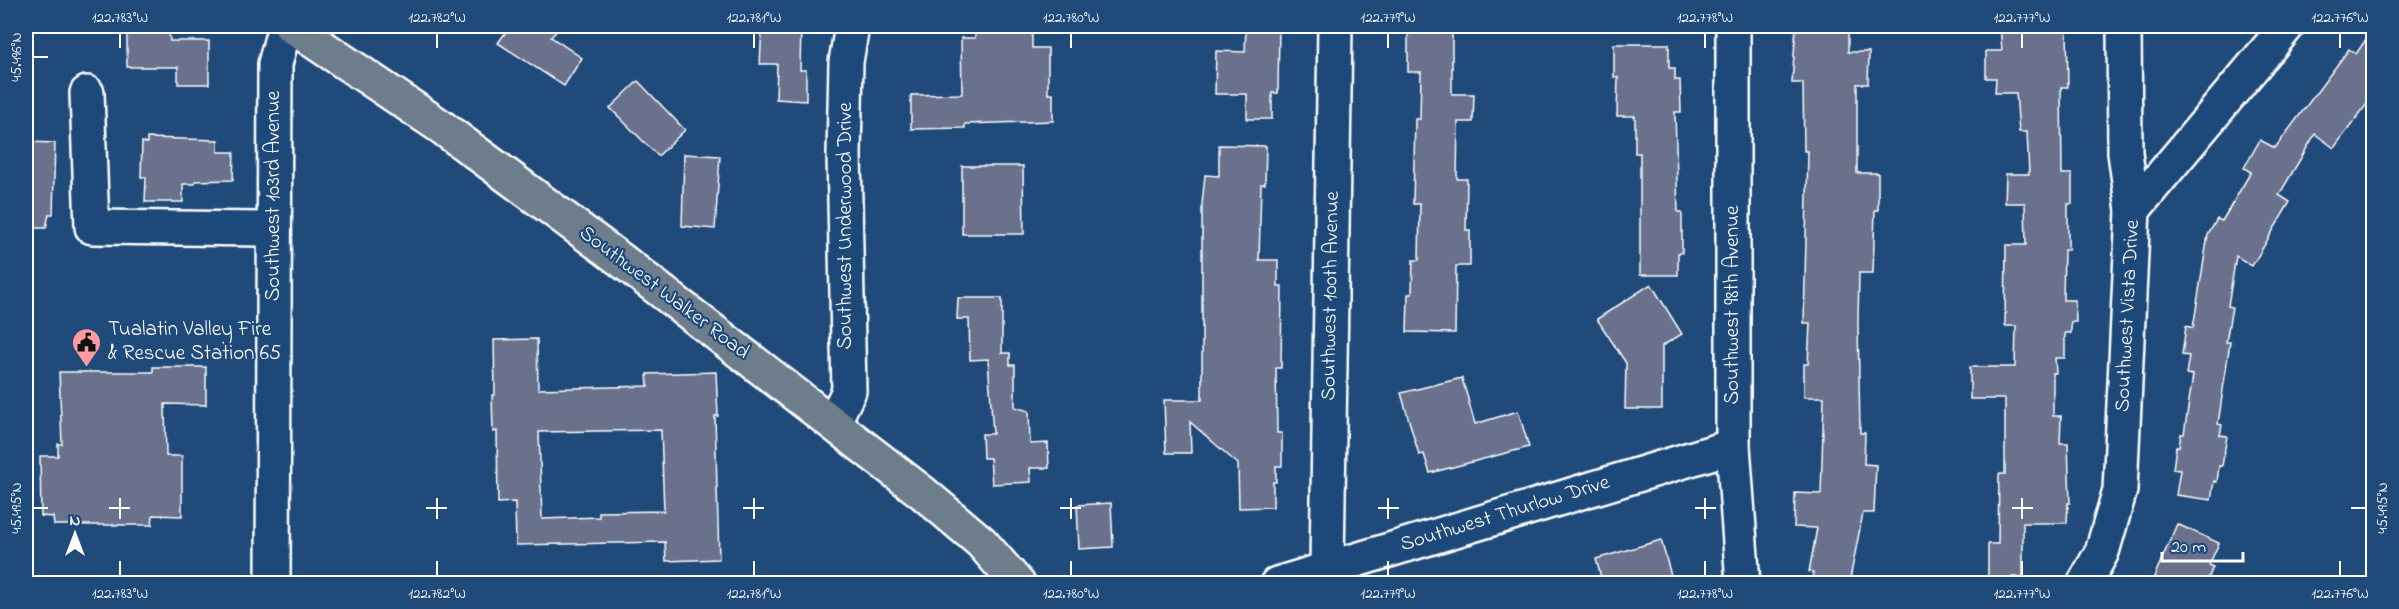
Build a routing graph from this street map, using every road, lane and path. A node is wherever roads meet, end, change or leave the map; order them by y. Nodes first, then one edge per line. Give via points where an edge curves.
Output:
1 (285, 26) edge
2 (291, 26) edge
3 (852, 26) edge
4 (1335, 26) edge
5 (1734, 26) edge
6 (2124, 26) edge
7 (2287, 26) edge
8 (87, 93) dead end
9 (2133, 210) junction
10 (274, 229) junction
11 (833, 423) junction
12 (1734, 446) junction
13 (1327, 567) junction
14 (273, 584) edge
15 (1018, 584) edge
16 (1277, 584) edge
17 (1743, 584) edge
18 (2084, 584) edge

1 - 10 street, Southwest 103rd Avenue via 275,64
2 - 11 main road, Southwest Walker Road via 505,172
3 - 11 street, Southwest Underwood Drive via 846,62 844,154 849,391
4 - 13 street, Southwest 100th Avenue
5 - 12 street, Southwest 98th Avenue
6 - 9 street via 2125,153
7 - 9 street, Southwest Vista Drive
8 - 10 street via 92,227
9 - 18 street, Southwest Vista Drive via 2120,490 2102,552
10 - 14 street, Southwest 103rd Avenue
11 - 15 main road, Southwest Walker Road via 981,542
12 - 13 street, Southwest Thurlow Drive
12 - 17 street, Southwest 98th Avenue
13 - 16 street, Southwest Thurlow Drive

